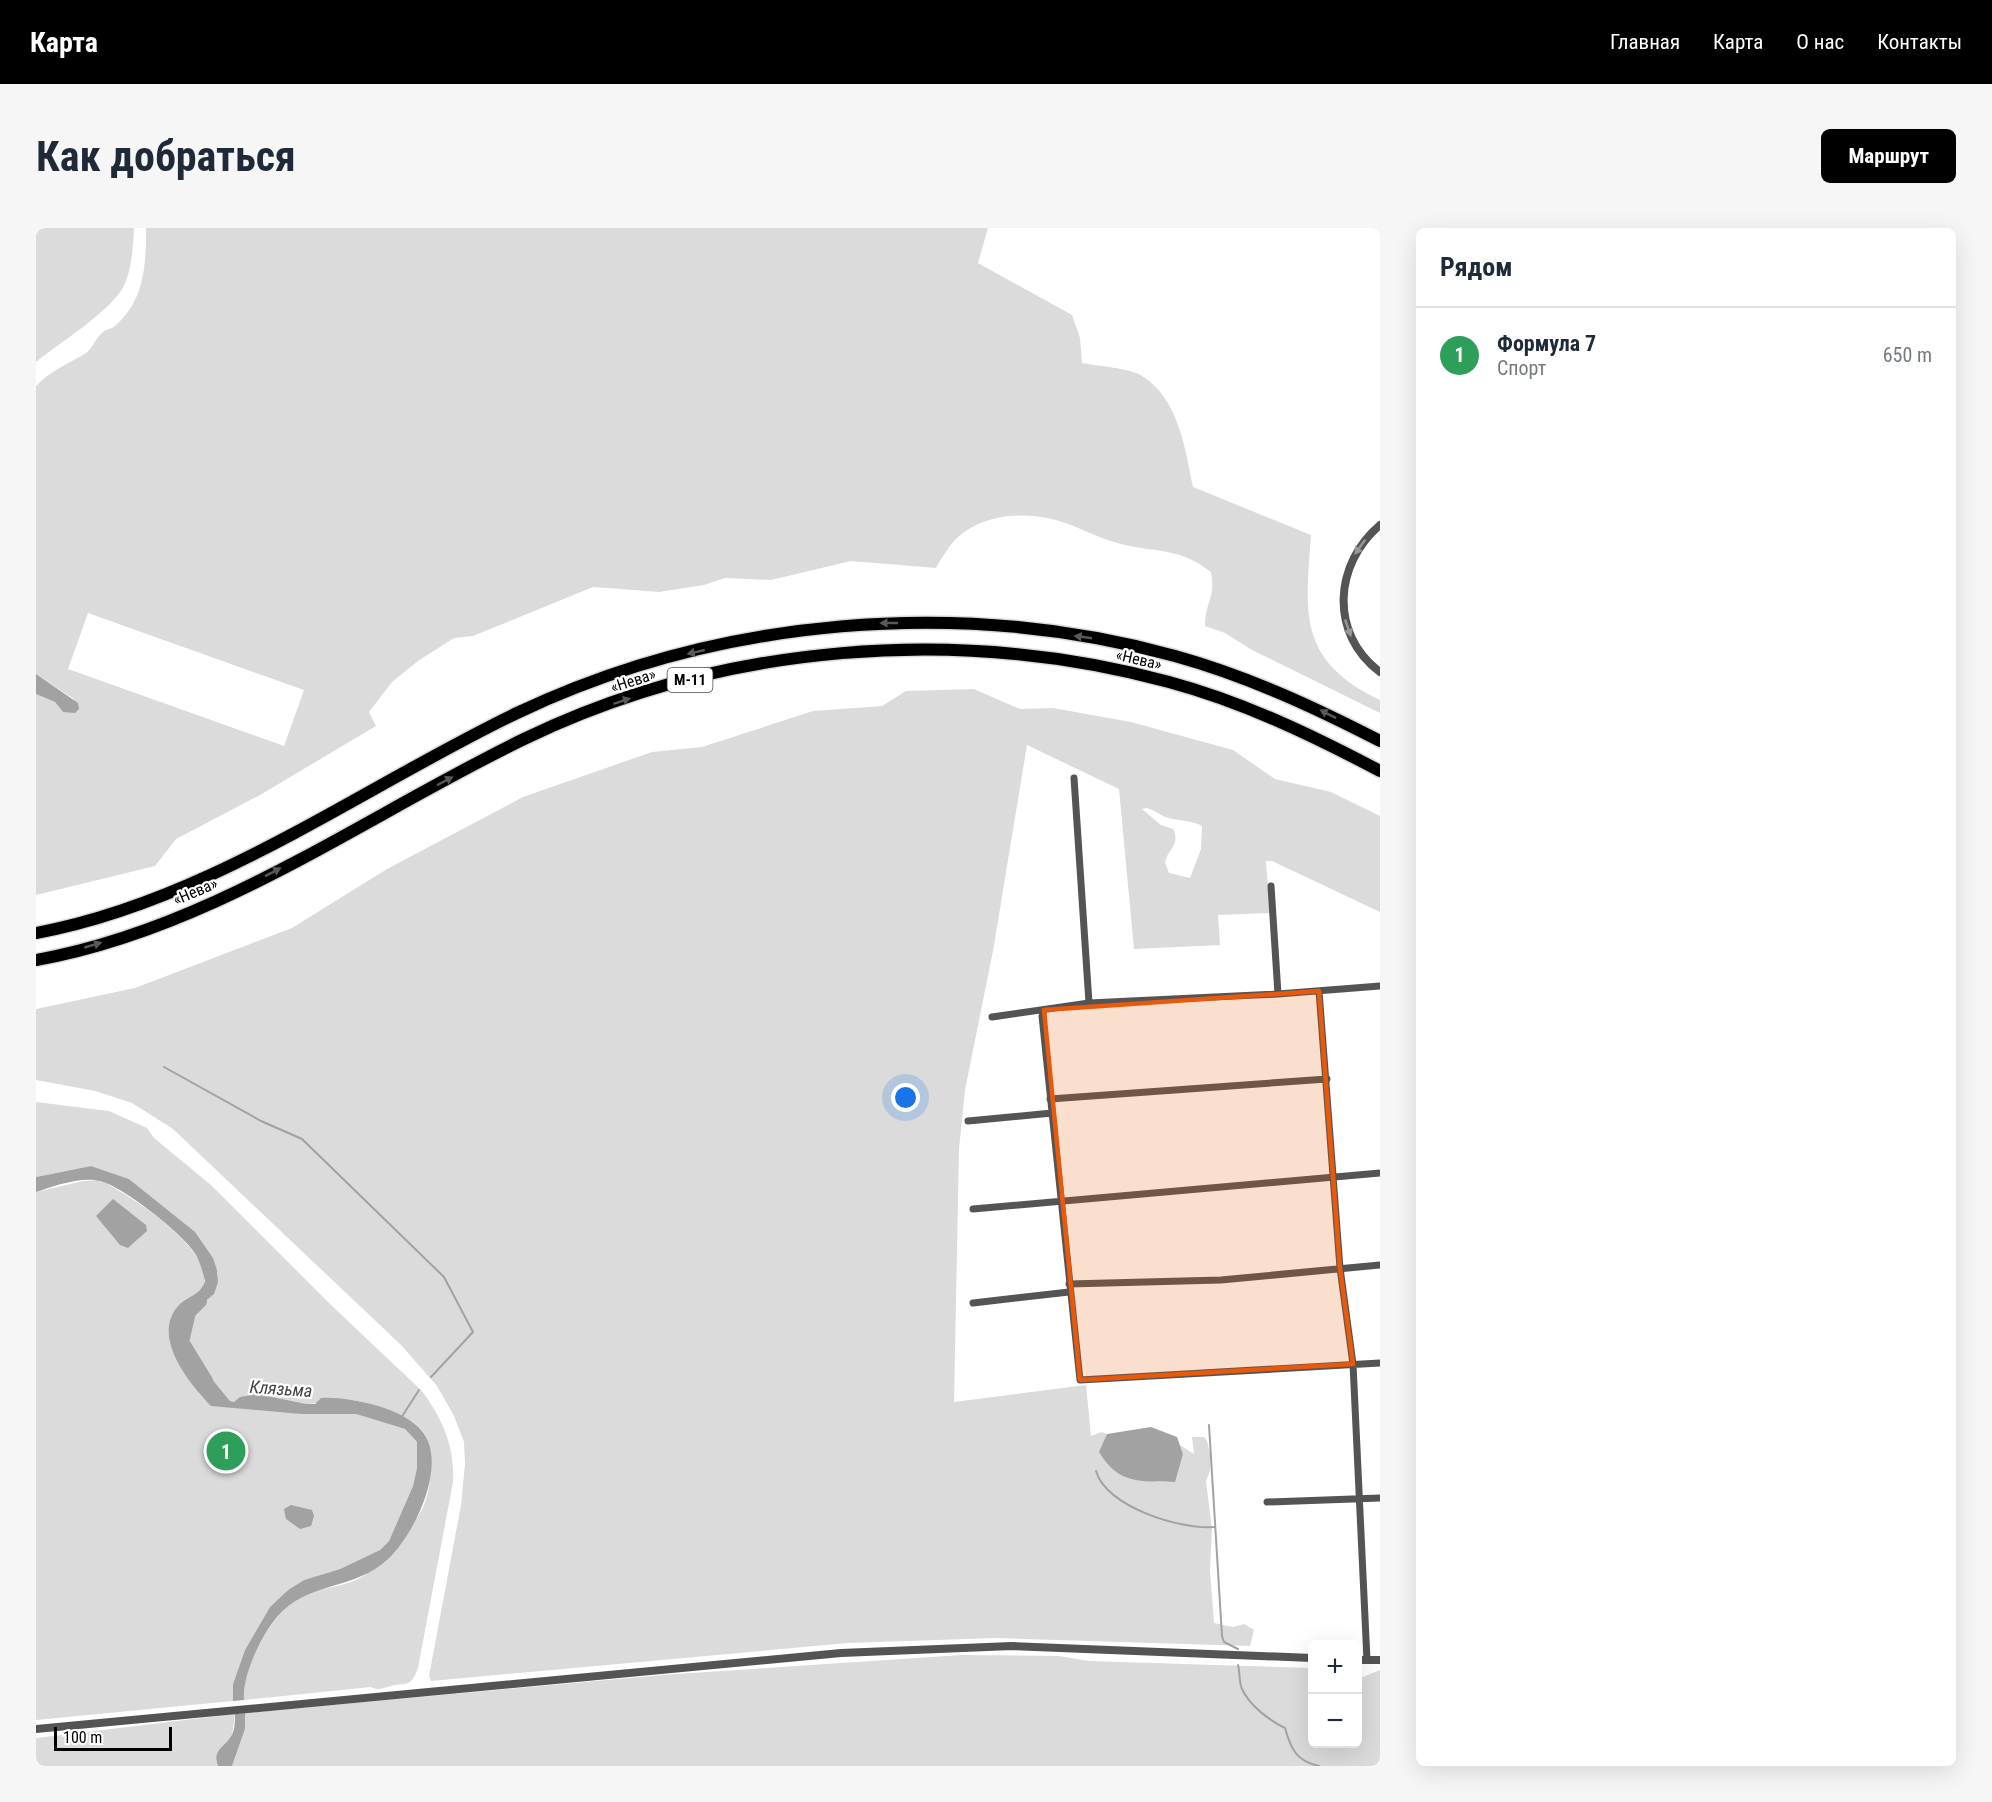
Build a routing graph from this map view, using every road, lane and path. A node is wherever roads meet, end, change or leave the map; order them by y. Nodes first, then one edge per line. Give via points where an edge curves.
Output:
1 (1380, 525) edge
2 (1380, 672) edge
3 (1380, 741) edge
4 (1380, 771) edge
5 (1074, 778) dead end
6 (1271, 886) dead end
7 (36, 933) edge
8 (36, 960) edge
9 (1380, 986) edge
10 (1319, 991) junction
11 (1278, 994) junction
12 (1089, 1004) junction
13 (1044, 1010) junction
14 (992, 1017) dead end
15 (1327, 1079) junction
16 (1050, 1099) junction
17 (1052, 1113) junction
18 (968, 1121) dead end
19 (1380, 1173) edge
20 (1334, 1176) junction
21 (1061, 1200) junction
22 (973, 1209) dead end
23 (1380, 1265) edge
24 (1340, 1268) junction
25 (1069, 1288) junction
26 (973, 1303) dead end
27 (1380, 1362) edge
28 (1353, 1364) junction
29 (1359, 1498) junction
30 (1380, 1498) edge
31 (1267, 1502) dead end
32 (1362, 1640) edge
33 (1308, 1658) edge
34 (1362, 1660) edge
35 (1380, 1660) edge
36 (36, 1729) edge

1 -> 2 street via 1356,550 1346,573 1343,608 1350,634 1362,655
3 -> 7 highway, «Нева» / М-11 via 1243,678 1175,656 1098,639 964,623 833,626 671,657 593,682 518,713 198,880 122,909
8 -> 4 highway, «Нева» / М-11 via 130,935 207,906 526,738 601,708 675,684 833,653 962,650 1092,665 1169,682 1232,703 1310,734
5 - 12 street
6 - 11 street
9 - 10 street
10 - 11 street
10 - 15 street
11 - 12 street
12 - 13 street
13 - 14 street
13 - 16 street
15 - 16 street
15 - 20 street
16 - 17 street
17 - 18 street
17 - 21 street
19 - 20 street
20 - 21 street
20 - 24 street
21 - 22 street
21 - 25 street
23 - 24 street
24 - 25 street via 1221,1280
24 - 28 street
25 - 26 street
25 - 28 street via 1080,1380
27 - 28 street
28 - 29 street
29 - 30 street
29 - 31 street
29 - 32 street
33 - 36 street via 1095,1648 934,1648 806,1655
34 - 35 street

